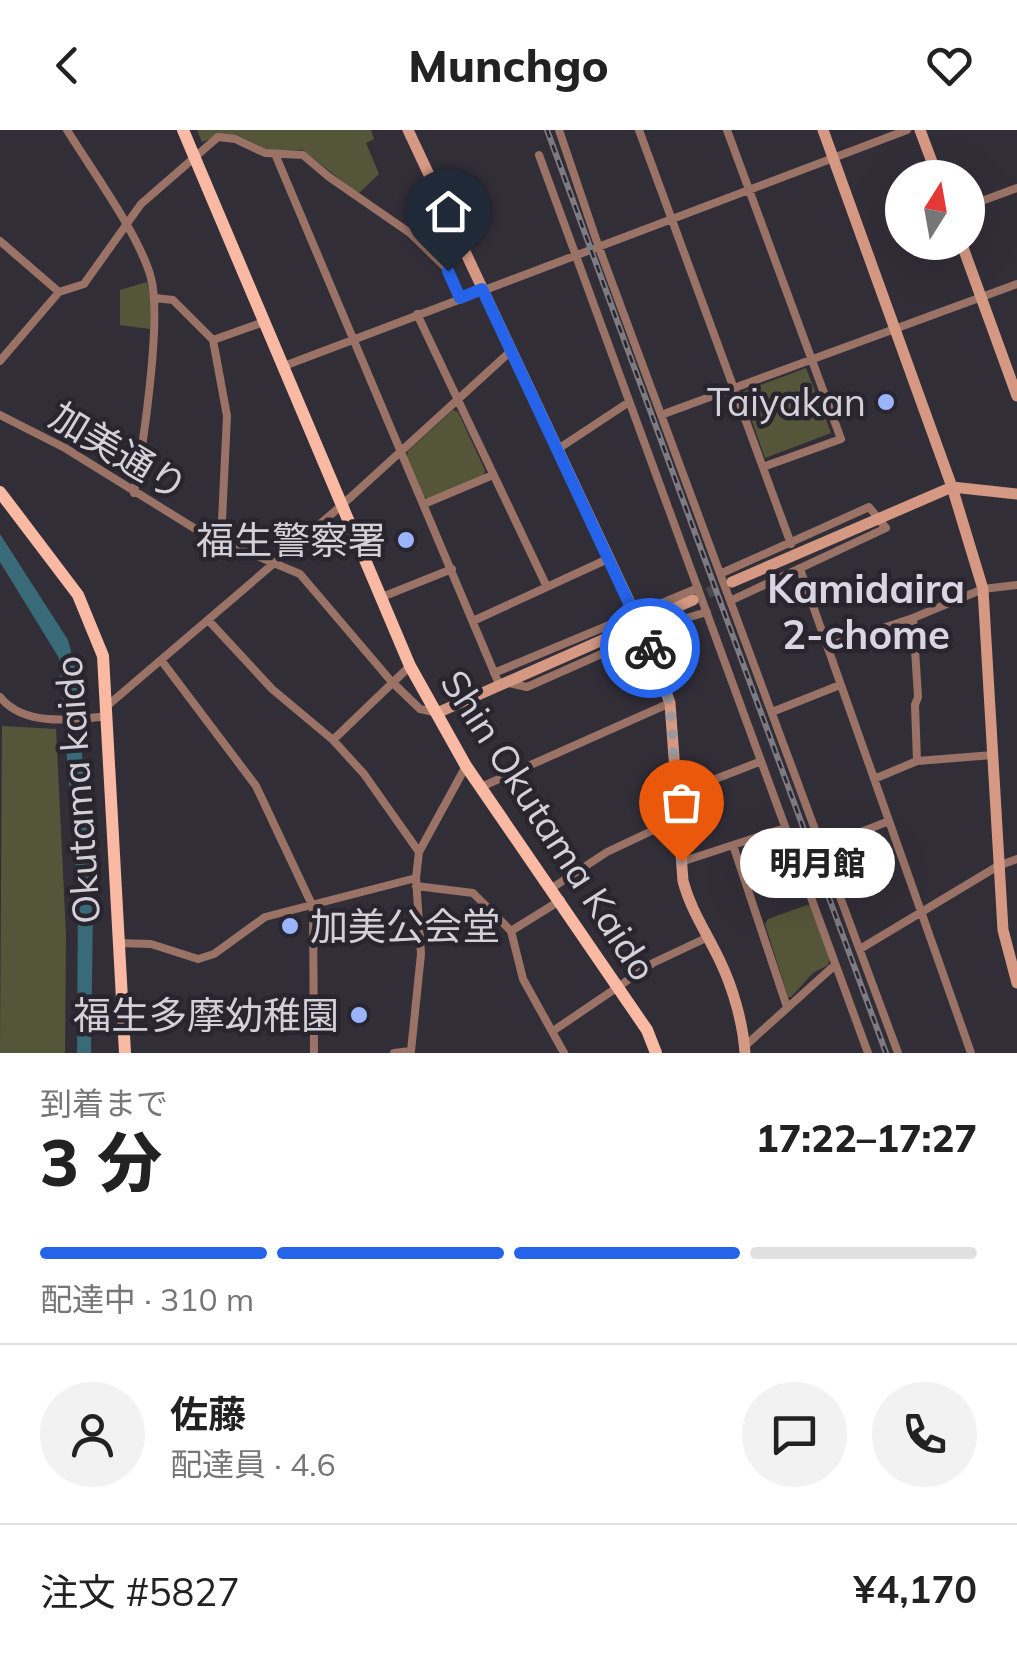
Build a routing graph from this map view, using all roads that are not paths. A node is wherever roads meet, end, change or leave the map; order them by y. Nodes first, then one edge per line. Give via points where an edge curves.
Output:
1 (67, 130) edge
2 (184, 130) edge
3 (408, 130) edge
4 (559, 130) edge
5 (640, 130) edge
6 (727, 130) edge
7 (823, 130) edge
8 (908, 130) edge
9 (920, 130) edge
10 (275, 154) junction
11 (539, 155) dead end
12 (194, 156) junction
13 (832, 156) junction
14 (931, 160) edge
15 (748, 188) junction
16 (1017, 188) edge
17 (985, 200) edge
18 (671, 217) junction
19 (124, 224) junction
20 (0, 241) edge
21 (598, 244) junction
22 (574, 254) junction
23 (967, 260) edge
24 (1017, 284) edge
25 (482, 289) junction
26 (59, 292) junction
27 (154, 298) junction
28 (460, 298) junction
29 (981, 298) junction
30 (417, 314) junction
31 (264, 322) junction
32 (896, 330) junction
33 (354, 339) junction
34 (213, 340) junction
35 (512, 350) junction
36 (0, 360) edge
37 (812, 360) junction
38 (284, 366) junction
39 (1013, 374) edge
40 (734, 388) junction
41 (1017, 396) edge
42 (457, 400) junction
43 (628, 402) junction
44 (0, 414) edge
45 (661, 415) junction
46 (558, 449) junction
47 (402, 450) junction
48 (763, 468) junction
49 (493, 476) junction
50 (952, 487) junction
51 (0, 492) edge
52 (134, 492) junction
53 (1017, 494) edge
54 (424, 504) junction
55 (341, 506) junction
56 (879, 519) junction
57 (222, 541) junction
58 (791, 544) junction
59 (610, 558) junction
60 (275, 562) junction
61 (800, 568) junction
62 (452, 569) junction
63 (727, 578) junction
64 (1017, 585) edge
65 (546, 587) junction
66 (983, 589) junction
67 (696, 594) junction
68 (382, 597) junction
69 (732, 600) junction
70 (706, 612) junction
71 (913, 618) junction
72 (208, 621) junction
73 (473, 622) junction
74 (640, 625) junction
75 (828, 646) junction
76 (160, 660) junction
77 (410, 666) junction
78 (503, 679) junction
79 (391, 681) junction
80 (840, 685) junction
81 (0, 697) edge
82 (670, 703) junction
83 (772, 712) junction
84 (105, 713) junction
85 (437, 713) junction
86 (333, 740) junction
87 (993, 755) junction
88 (918, 760) junction
89 (760, 762) junction
90 (466, 766) junction
91 (874, 779) junction
92 (481, 787) junction
93 (677, 794) junction
94 (677, 819) junction
95 (889, 821) junction
96 (785, 828) junction
97 (733, 845) junction
98 (823, 847) junction
99 (419, 852) junction
100 (1017, 859) edge
101 (681, 862) junction
102 (998, 866) junction
103 (416, 882) junction
104 (552, 888) junction
105 (561, 900) junction
106 (313, 907) junction
107 (920, 912) junction
108 (511, 931) junction
109 (706, 938) junction
110 (119, 943) junction
111 (860, 948) junction
112 (835, 965) junction
113 (1017, 984) edge
114 (619, 988) junction
115 (788, 1006) junction
116 (553, 1031) junction
117 (745, 1050) edge
118 (125, 1053) edge
119 (314, 1053) edge
120 (394, 1053) edge
121 (564, 1053) edge
122 (656, 1053) edge
123 (868, 1053) edge
124 (898, 1053) edge
125 (971, 1053) edge

1 - 19 street
2 - 12 main road, Shin Okutama Kaido
3 - 25 street
4 - 21 street
5 - 18 street
6 - 15 street
7 - 13 street
8 - 13 street
9 - 14 street
10 - 12 street via 227,137
10 - 28 street via 303,155 410,233 448,271
10 - 33 street
11 - 22 street
12 - 19 street
12 - 31 main road, Shin Okutama Kaido
13 - 15 street
13 - 32 street
15 - 18 street
15 - 37 street
16 - 17 street
18 - 21 street
18 - 40 street
19 - 26 street via 84,284
19 - 27 street
20 - 26 street
21 - 22 street
21 - 45 street
22 - 25 street
22 - 43 street
23 - 29 street
24 - 29 street
25 - 28 street
25 - 35 street
26 - 36 street
27 - 34 street via 172,300
27 - 52 street
28 - 30 street
29 - 32 street
29 - 39 street
30 - 33 street
30 - 42 street
31 - 34 street
31 - 38 main road, Shin Okutama Kaido
32 - 37 street
32 - 50 street
33 - 38 street
33 - 47 street
34 - 57 street via 227,416
35 - 42 street
35 - 46 street
37 - 40 street
37 - 48 street via 841,439
38 - 55 main road, Shin Okutama Kaido
39 - 41 street
40 - 45 street
40 - 48 street
42 - 47 street
42 - 49 street
43 - 46 street
43 - 67 street
44 - 52 street, 加美通り
45 - 63 street
46 - 59 street
47 - 54 street
47 - 55 street
48 - 58 street
49 - 54 street
49 - 65 street
50 - 53 street
50 - 56 street
50 - 66 street
51 - 84 main road, Okutama kaido via 78,595 102,656
52 - 57 street, 加美通り
54 - 62 street
55 - 60 street
55 - 68 main road, Shin Okutama Kaido
56 - 58 street via 869,507
56 - 61 street via 886,528
56 - 63 street
57 - 60 street, 加美通り
58 - 63 street
59 - 65 street
59 - 74 street
60 - 72 street
60 - 79 street, 加美通り via 300,574
61 - 69 street
61 - 75 street
62 - 68 street
62 - 73 street
63 - 69 street
64 - 66 street
65 - 73 street
66 - 71 street
66 - 87 street
67 - 70 street
67 - 74 street
67 - 78 street
68 - 77 main road, Shin Okutama Kaido
69 - 83 street
70 - 74 street
70 - 89 street
71 - 75 street
71 - 88 street
72 - 76 street
72 - 86 street via 272,690
73 - 78 street
74 - 78 street
74 - 78 street via 526,687
74 - 82 street
75 - 80 street
76 - 84 street
76 - 106 street via 256,786
77 - 79 street
77 - 85 main road, Shin Okutama Kaido
78 - 85 street
79 - 85 street, 加美通り via 420,708
79 - 86 street
80 - 83 street
80 - 91 street
81 - 84 street via 15,712 62,720
82 - 92 street
82 - 93 street
83 - 98 street
84 - 110 main road, Okutama kaido
85 - 90 main road, Shin Okutama Kaido
86 - 99 street
87 - 88 street
87 - 102 street
88 - 91 street
89 - 93 street
89 - 96 street
90 - 92 main road, Shin Okutama Kaido
90 - 99 street
91 - 95 street
92 - 104 main road, Shin Okutama Kaido
93 - 94 street
94 - 101 street
94 - 104 street
95 - 98 street
95 - 107 street
96 - 97 street
96 - 112 street
97 - 101 street
97 - 115 street
98 - 111 street
99 - 103 street
100 - 102 street
101 - 109 street via 690,908
102 - 107 street
102 - 113 street via 1003,930
103 - 106 street
103 - 108 street via 473,893
103 - 120 street via 421,954 411,1051
104 - 105 main road, Shin Okutama Kaido
105 - 108 street
105 - 114 main road, Shin Okutama Kaido
106 - 110 street via 265,917 198,960 150,944
106 - 119 street
107 - 111 street
107 - 125 street
108 - 116 street via 523,980
109 - 114 street
109 - 117 street via 721,962
110 - 118 main road, Okutama kaido
111 - 124 street
112 - 115 street
112 - 123 street
114 - 116 street
114 - 122 main road, Shin Okutama Kaido
115 - 117 street
116 - 121 street

